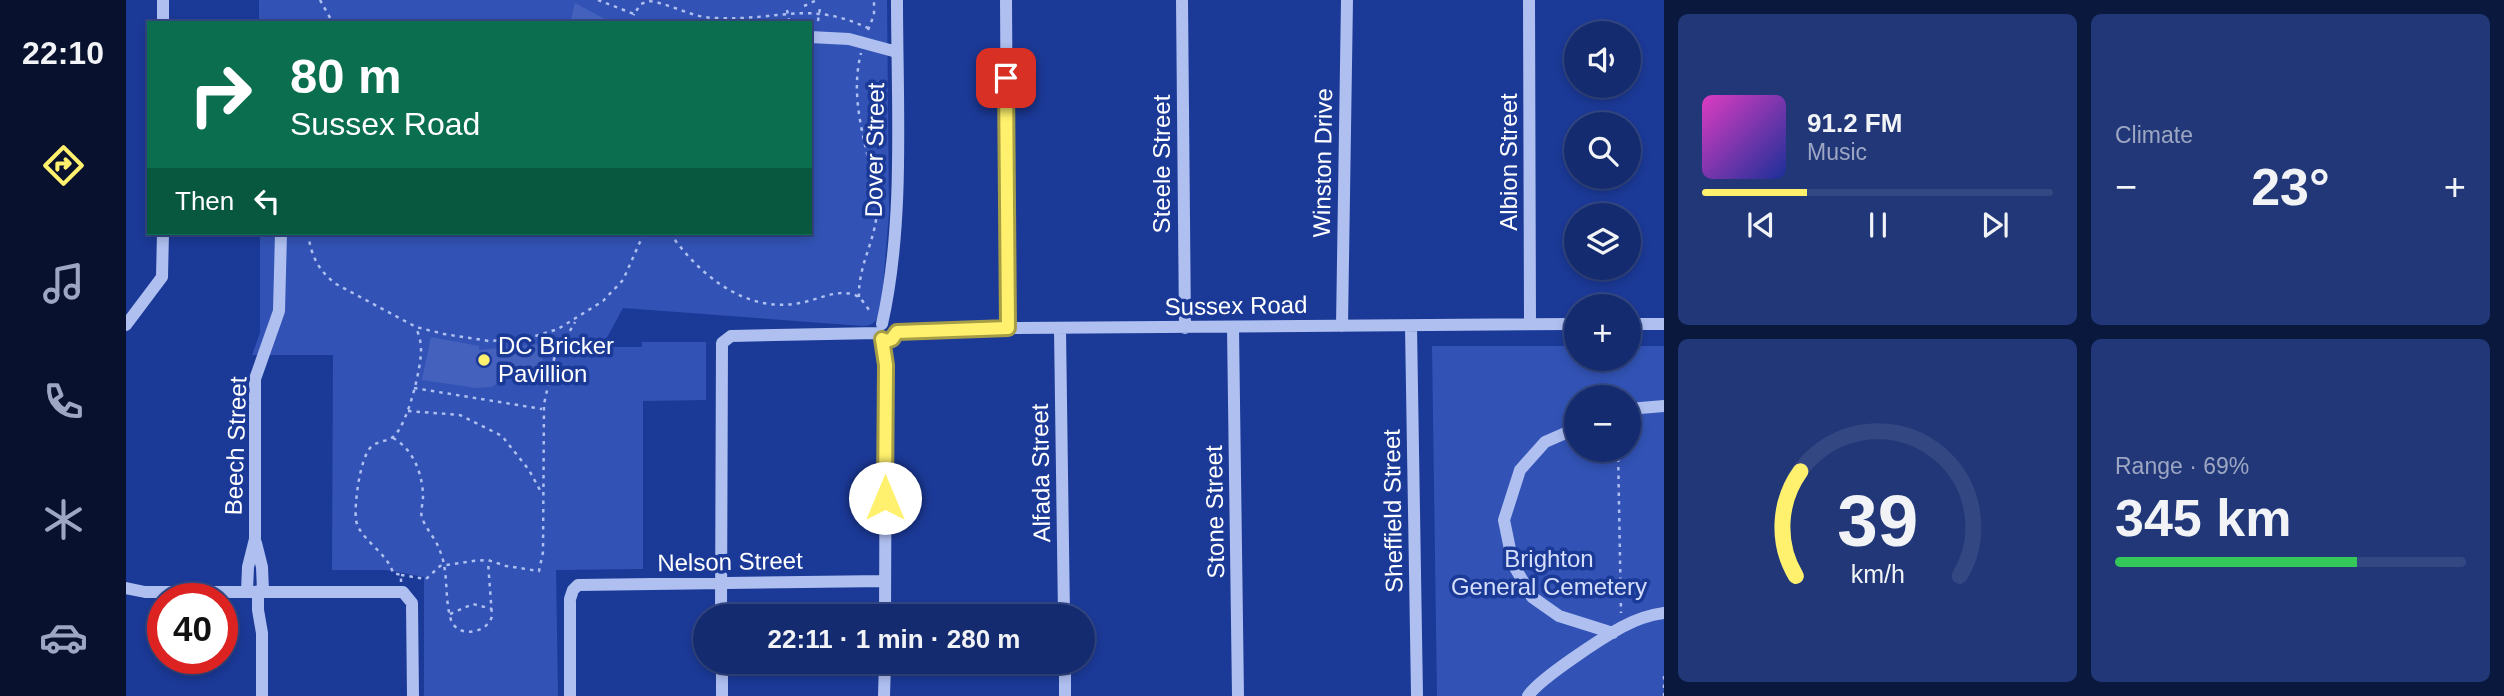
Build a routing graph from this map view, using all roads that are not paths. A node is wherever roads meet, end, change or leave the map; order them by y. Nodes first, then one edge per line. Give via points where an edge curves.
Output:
1 (163, 0) edge
2 (897, 0) edge
3 (1006, 0) edge
4 (1182, 0) edge
5 (1347, 0) edge
6 (1529, 0) edge
7 (163, 21) edge
8 (812, 37) edge
9 (897, 52) junction
10 (163, 235) edge
11 (281, 235) edge
12 (1530, 324) junction
13 (1564, 324) edge
14 (1641, 324) edge
15 (1664, 324) edge
16 (126, 325) edge
17 (1342, 326) junction
18 (1411, 326) junction
19 (1008, 328) junction
20 (1185, 328) junction
21 (1233, 328) junction
22 (885, 329) junction
23 (1060, 329) junction
24 (1664, 406) edge
25 (1641, 409) edge
26 (1564, 434) edge
27 (885, 581) junction
28 (721, 583) junction
29 (126, 588) edge
30 (258, 591) junction
31 (145, 592) junction
32 (126, 596) edge
33 (721, 604) edge
34 (885, 604) edge
35 (1064, 604) edge
36 (1664, 613) edge
37 (1617, 630) junction
38 (722, 674) edge
39 (885, 674) edge
40 (1065, 674) edge
41 (262, 696) edge
42 (413, 696) edge
43 (570, 696) edge
44 (722, 696) edge
45 (884, 696) edge
46 (1065, 696) edge
47 (1238, 696) edge
48 (1417, 696) edge
49 (1528, 696) edge

1 - 7 street
2 - 9 street, Dover Street
3 - 19 street
4 - 20 street, Steele Street
5 - 17 street, Winston Drive
6 - 12 street, Albion Street
8 - 9 street via 849,39
9 - 22 street, Dover Street via 896,214
10 - 16 street via 162,277
11 - 30 street, Beech Street via 279,311 255,379 255,539 262,566
12 - 13 street, Sussex Road
12 - 18 street, Sussex Road
14 - 15 street
17 - 18 street, Sussex Road
17 - 21 street, Sussex Road
18 - 48 street, Sheffield Street
19 - 22 street, Sussex Road
19 - 23 street, Sussex Road
20 - 21 street, Sussex Road
20 - 23 street, Sussex Road
21 - 47 street, Stone Street
22 - 27 street, Dover Street
22 - 28 street, Sussex Road via 725,338 720,354
23 - 35 street, Alfada Street
24 - 25 street
26 - 37 street via 1545,442 1520,470 1504,520 1513,564 1532,597 1559,616
27 - 28 street, Nelson Street
27 - 34 street, Dover Street
28 - 33 street
28 - 43 street, Nelson Street via 575,587 570,599
29 - 31 street
30 - 31 street
30 - 41 street, Beech Street
30 - 42 street via 404,593 412,603
31 - 32 street
36 - 37 street
37 - 49 street
38 - 44 street
39 - 45 street
40 - 46 street

